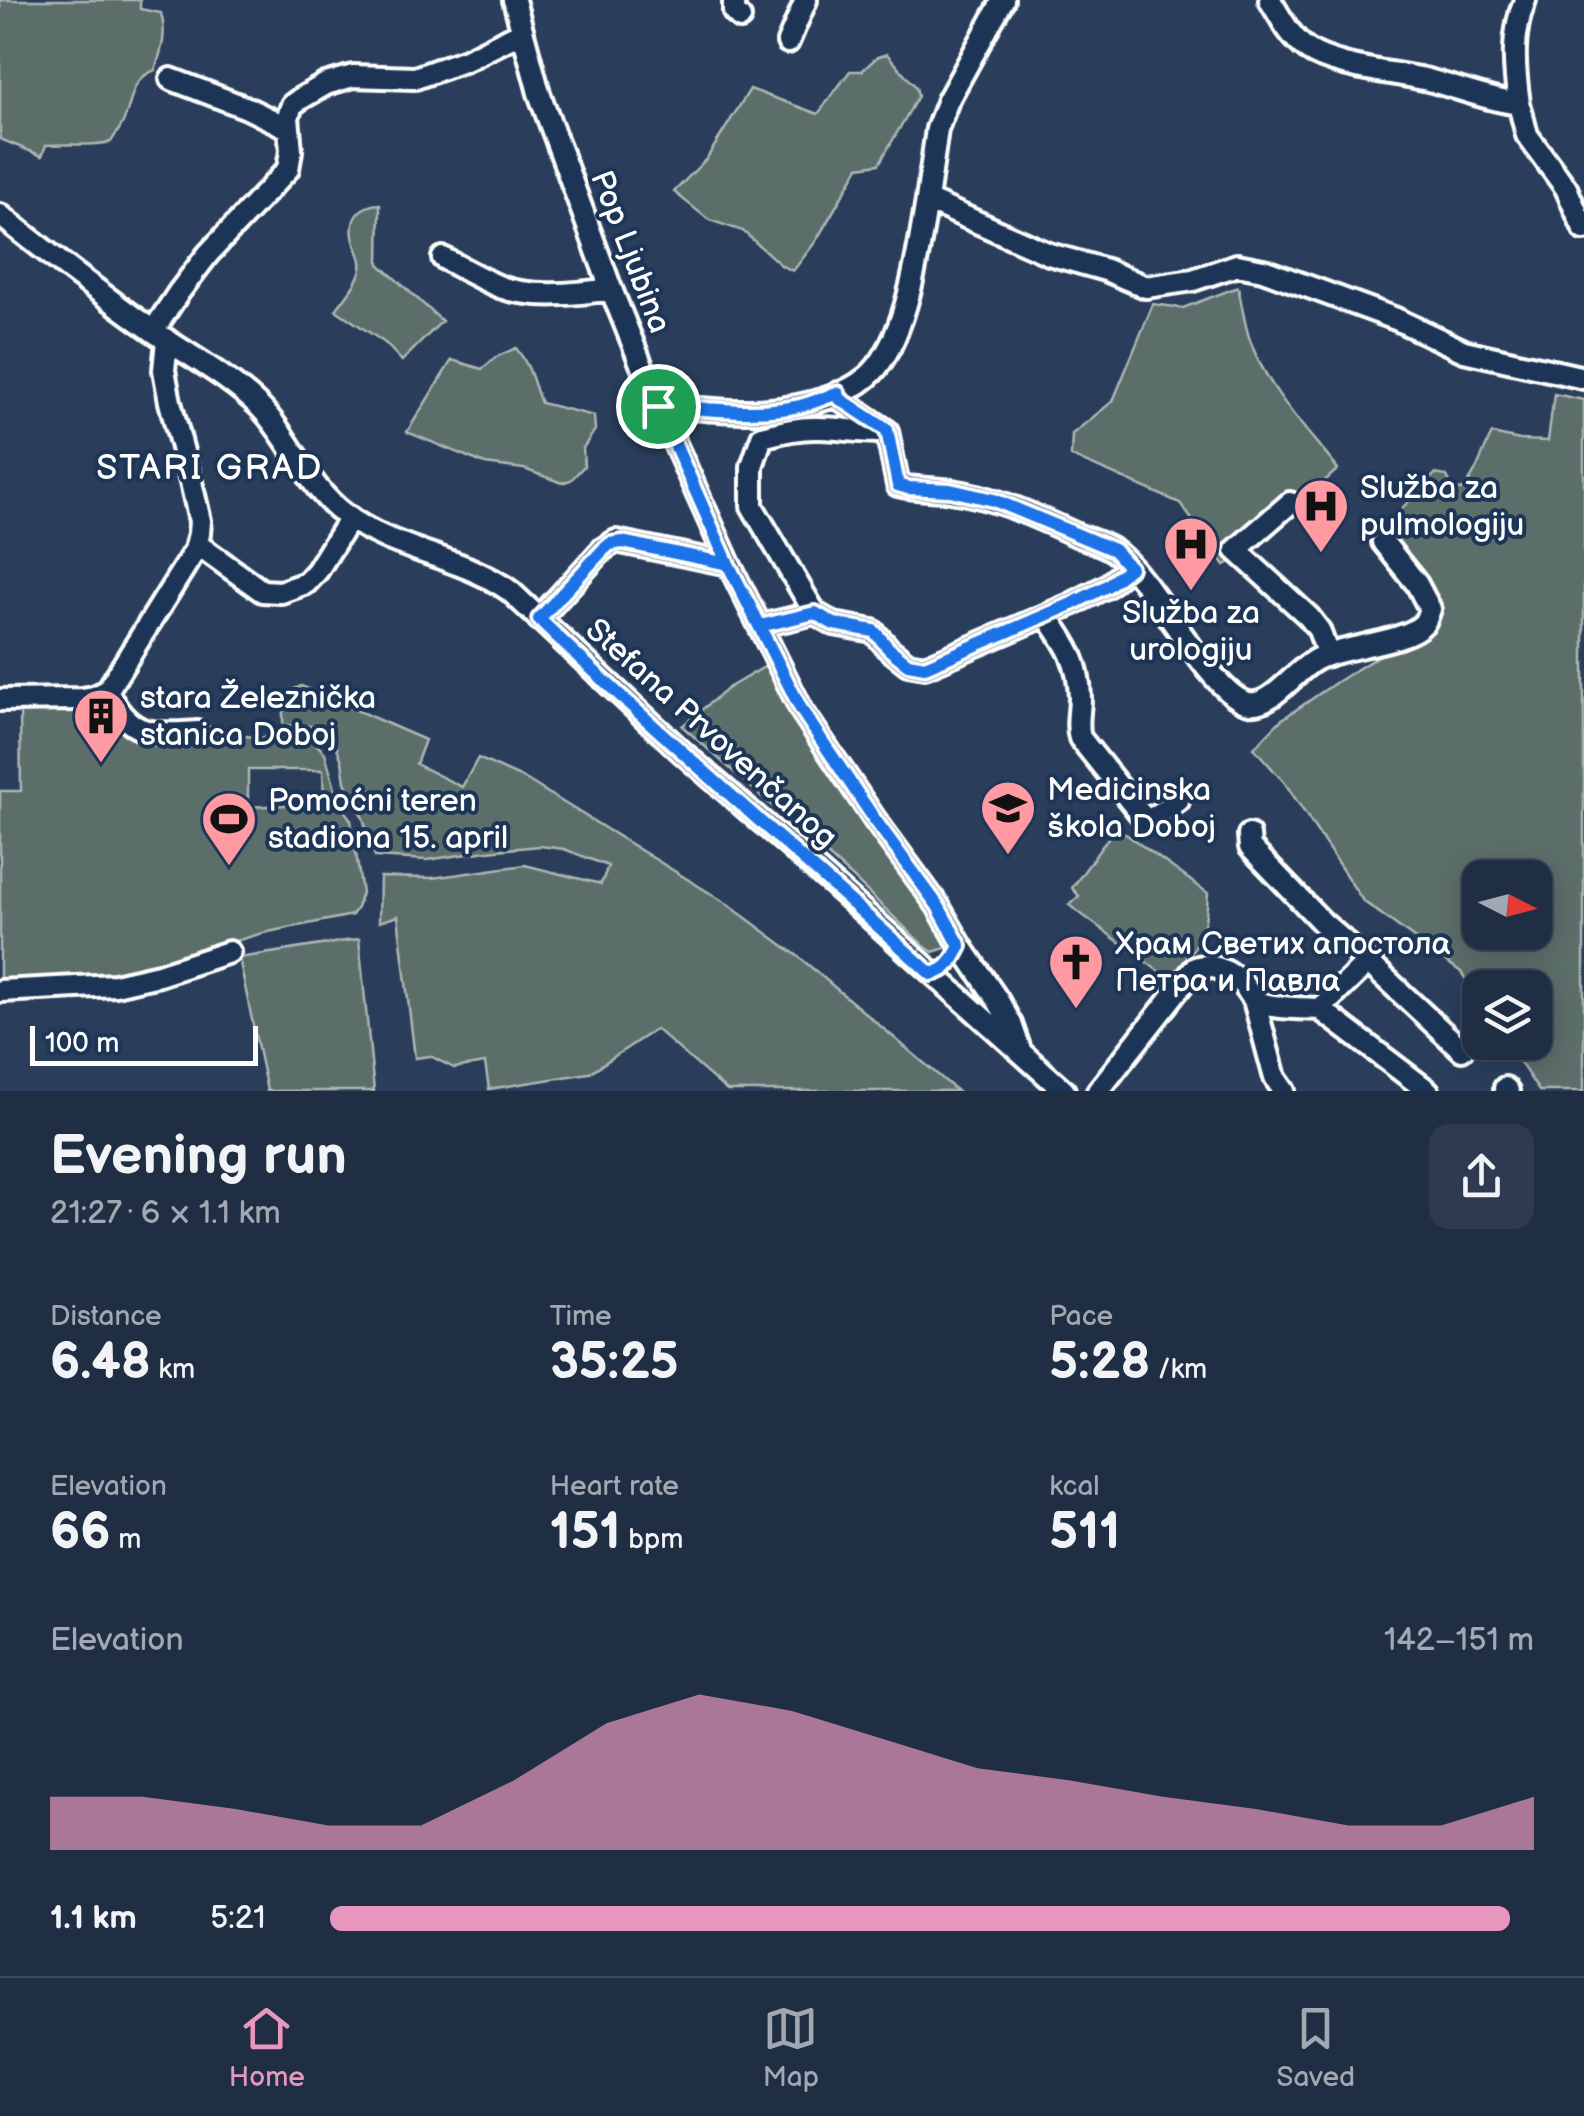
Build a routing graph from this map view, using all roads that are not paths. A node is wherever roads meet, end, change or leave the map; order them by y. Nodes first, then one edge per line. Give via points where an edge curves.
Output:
1 (514, 0) edge
2 (806, 0) edge
3 (1003, 0) edge
4 (1270, 0) edge
5 (1525, 0) edge
6 (522, 32) junction
7 (788, 42) dead end
8 (171, 79) dead end
9 (1518, 104) junction
10 (288, 128) junction
11 (927, 200) junction
12 (0, 215) edge
13 (1584, 229) edge
14 (444, 258) dead end
15 (612, 290) junction
16 (160, 335) junction
17 (1584, 378) edge
18 (838, 393) junction
19 (658, 406) junction
20 (887, 430) junction
21 (1290, 504) dead end
22 (350, 518) junction
23 (1384, 542) dead end
24 (197, 544) junction
25 (728, 564) junction
26 (1130, 568) junction
27 (815, 613) junction
28 (1047, 616) junction
29 (539, 619) junction
30 (760, 626) junction
31 (1328, 654) junction
32 (107, 691) junction
33 (0, 700) edge
34 (198, 732) dead end
35 (1178, 801) dead end
36 (1249, 836) dead end
37 (960, 946) junction
38 (229, 952) dead end
39 (1368, 962) junction
40 (931, 974) junction
41 (0, 991) edge
42 (1254, 1000) junction
43 (964, 1002) junction
44 (1320, 1009) junction
45 (1462, 1050) dead end
46 (1022, 1055) junction
47 (1064, 1091) edge
48 (1098, 1091) edge
49 (1284, 1091) edge
50 (1428, 1091) edge

1 - 6 street, Pop Ljubina
2 - 7 street
3 - 11 street via 948,100
4 - 9 street via 1294,39 1312,52
5 - 9 street via 1514,48
6 - 10 street via 415,78 353,76 326,84 292,105
6 - 15 street, Pop Ljubina
8 - 10 street
9 - 13 street via 1527,135 1566,188
10 - 16 street via 288,169 208,254 179,292
11 - 17 street via 1049,254 1146,287 1237,265 1264,270 1464,352
11 - 18 street via 914,274 888,348 876,368
12 - 16 street, Stefana Prvovenčanog
14 - 15 street via 511,290
15 - 19 street, Pop Ljubina
16 - 22 street, Stefana Prvovenčanog via 259,406 315,483
16 - 24 street via 200,521
18 - 19 street via 776,410
18 - 20 street
19 - 25 street, Pop Ljubina
20 - 26 street via 898,485 994,500 1114,550
20 - 27 street via 802,428 762,436 752,466 752,506
21 - 31 street via 1236,550 1309,617
22 - 24 street via 306,584 281,592 262,591
22 - 29 street, Stefana Prvovenčanog via 487,576
23 - 31 street via 1417,584 1430,609 1426,621 1398,637
24 - 32 street
25 - 29 street via 616,542
25 - 30 street, Pop Ljubina
26 - 28 street
26 - 31 street via 1210,672 1249,703 1266,701
27 - 28 street via 874,631 908,664 925,667
27 - 30 street
28 - 35 street via 1071,651 1080,738 1147,822
29 - 40 street, Stefana Prvovenčanog
30 - 37 street, Pop Ljubina via 816,734
32 - 33 street via 94,698
32 - 34 street via 132,726
36 - 39 street via 1250,847 1298,900
37 - 40 street via 949,966
37 - 43 street via 969,979
37 - 46 street, Pop Ljubina via 997,999
38 - 41 street via 115,984
39 - 44 street
39 - 45 street
40 - 43 street, Stefana Prvovenčanog
42 - 44 street
42 - 48 street via 1242,982 1221,970 1195,968
42 - 49 street
43 - 46 street, Stefana Prvovenčanog
44 - 50 street
46 - 47 street, Stefana Prvovenčanog

